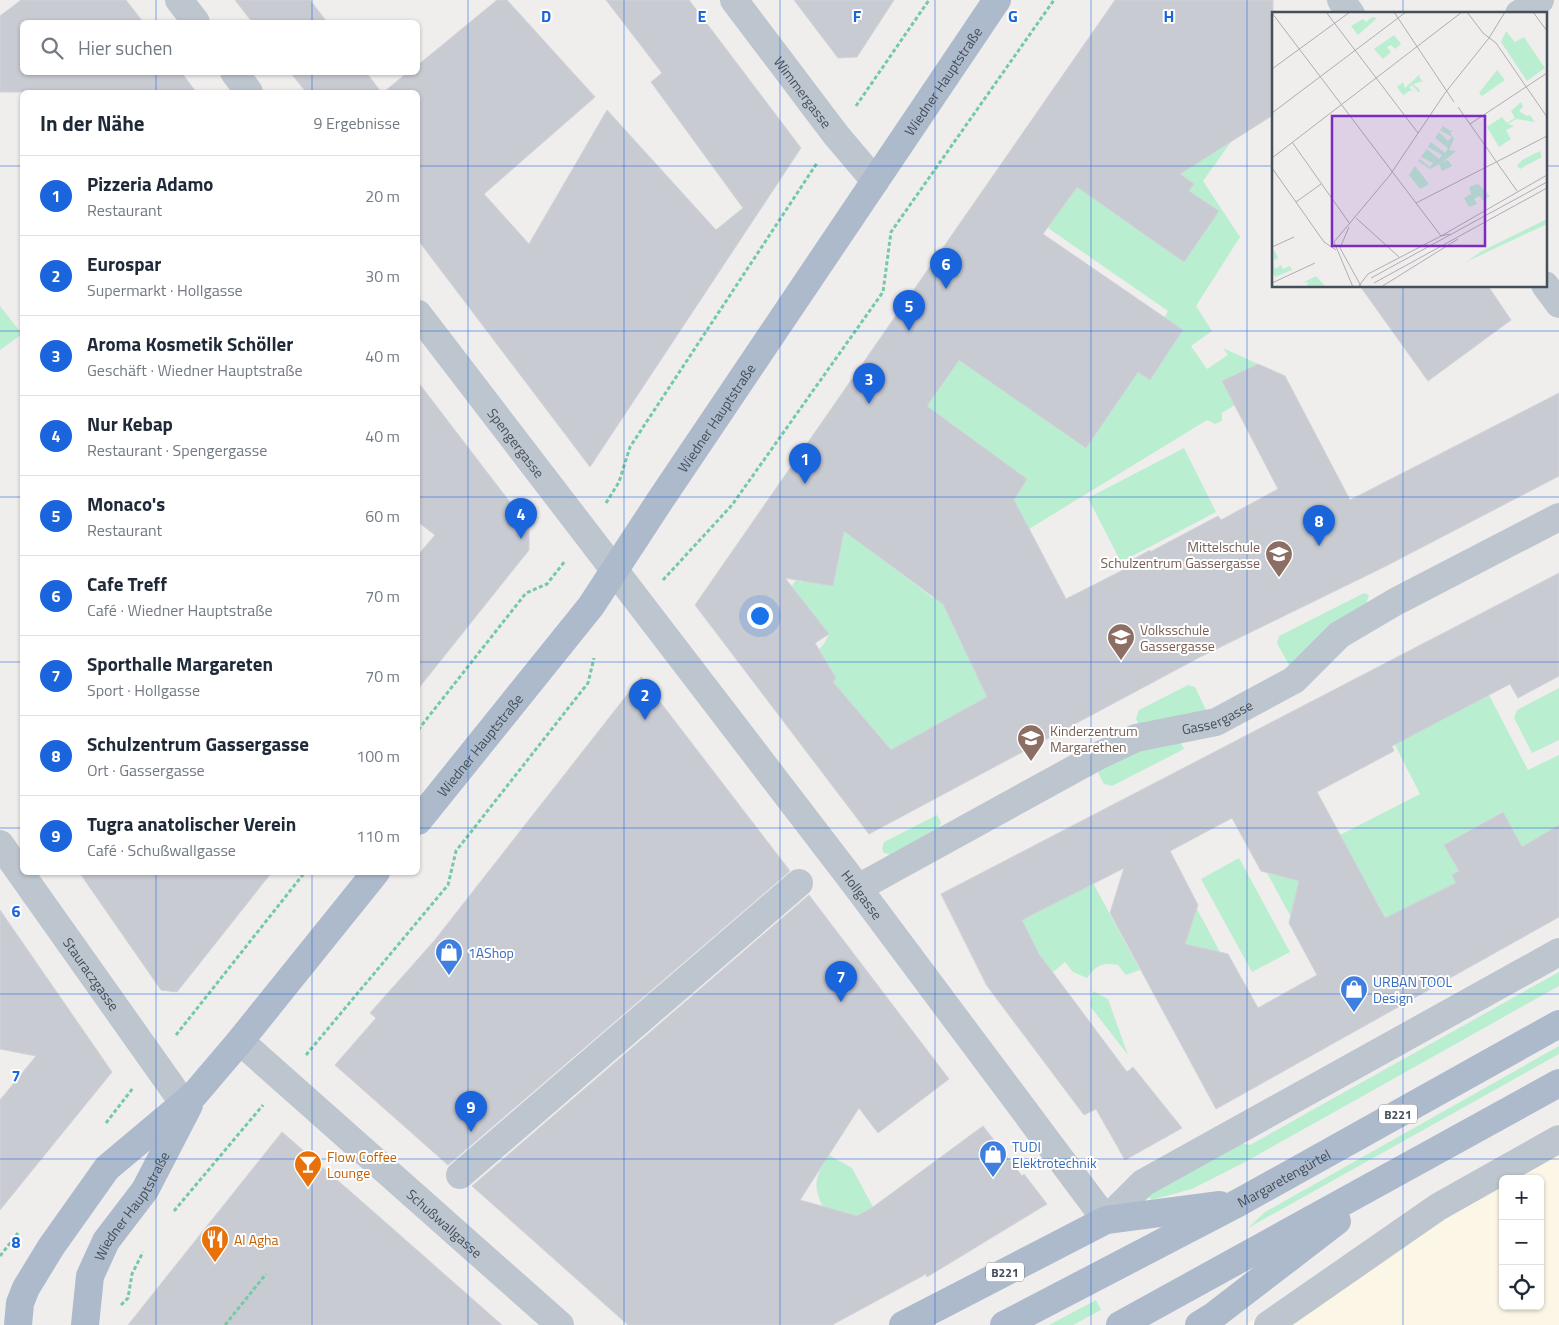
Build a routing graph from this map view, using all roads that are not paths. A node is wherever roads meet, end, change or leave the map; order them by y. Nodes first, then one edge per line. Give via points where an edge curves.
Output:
1 (179, 0) edge
2 (734, 0) edge
3 (997, 0) edge
4 (1341, 0) edge
5 (1540, 0) edge
6 (1350, 12) edge
7 (1522, 12) edge
8 (194, 20) edge
9 (236, 75) edge
10 (248, 90) edge
11 (875, 181) junction
12 (1546, 286) edge
13 (1559, 304) edge
14 (420, 317) edge
15 (1559, 516) edge
16 (615, 573) junction
17 (420, 820) edge
18 (0, 844) edge
19 (20, 871) edge
20 (23, 875) edge
21 (374, 875) edge
22 (799, 883) dead end
23 (858, 888) junction
24 (1559, 952) edge
25 (1559, 1024) edge
26 (240, 1041) junction
27 (1559, 1083) edge
28 (189, 1099) junction
29 (1559, 1139) edge
30 (1408, 1166) junction
31 (460, 1175) dead end
32 (1238, 1203) junction
33 (1106, 1220) junction
34 (85, 1323) edge
35 (18, 1325) edge
36 (560, 1325) edge
37 (903, 1325) edge
38 (1004, 1325) edge
39 (1120, 1325) edge
40 (1199, 1325) edge
41 (1268, 1325) edge

1 - 8 street
2 - 11 street, Wimmergasse
3 - 11 main road, Wiedner Hauptstraße
4 - 6 street
5 - 7 street
9 - 10 street
11 - 16 main road, Wiedner Hauptstraße
12 - 13 street
14 - 16 street, Spengergasse
15 - 23 street, Gassergasse via 1339,635 1294,680 1216,722 1136,738
16 - 17 main road, Wiedner Hauptstraße
16 - 23 street, Hollgasse
18 - 19 street, Stauraczgasse
20 - 28 street, Stauraczgasse
21 - 26 main road, Wiedner Hauptstraße
22 - 31 street
23 - 33 street, Hollgasse
24 - 33 street via 1143,1183
25 - 32 main road, Margaretengürtel / B221
26 - 28 main road, Wiedner Hauptstraße
26 - 36 street, Schußwallgasse
27 - 30 main road
28 - 34 main road, Wiedner Hauptstraße via 145,1190 106,1241 90,1276
28 - 35 main road, Wiedner Hauptstraße via 107,1168 26,1288 20,1303
29 - 41 street via 1438,1208
30 - 39 main road
30 - 40 main road
32 - 33 main road, B221
32 - 38 main road, Margaretengürtel / B221
33 - 37 main road, B221

